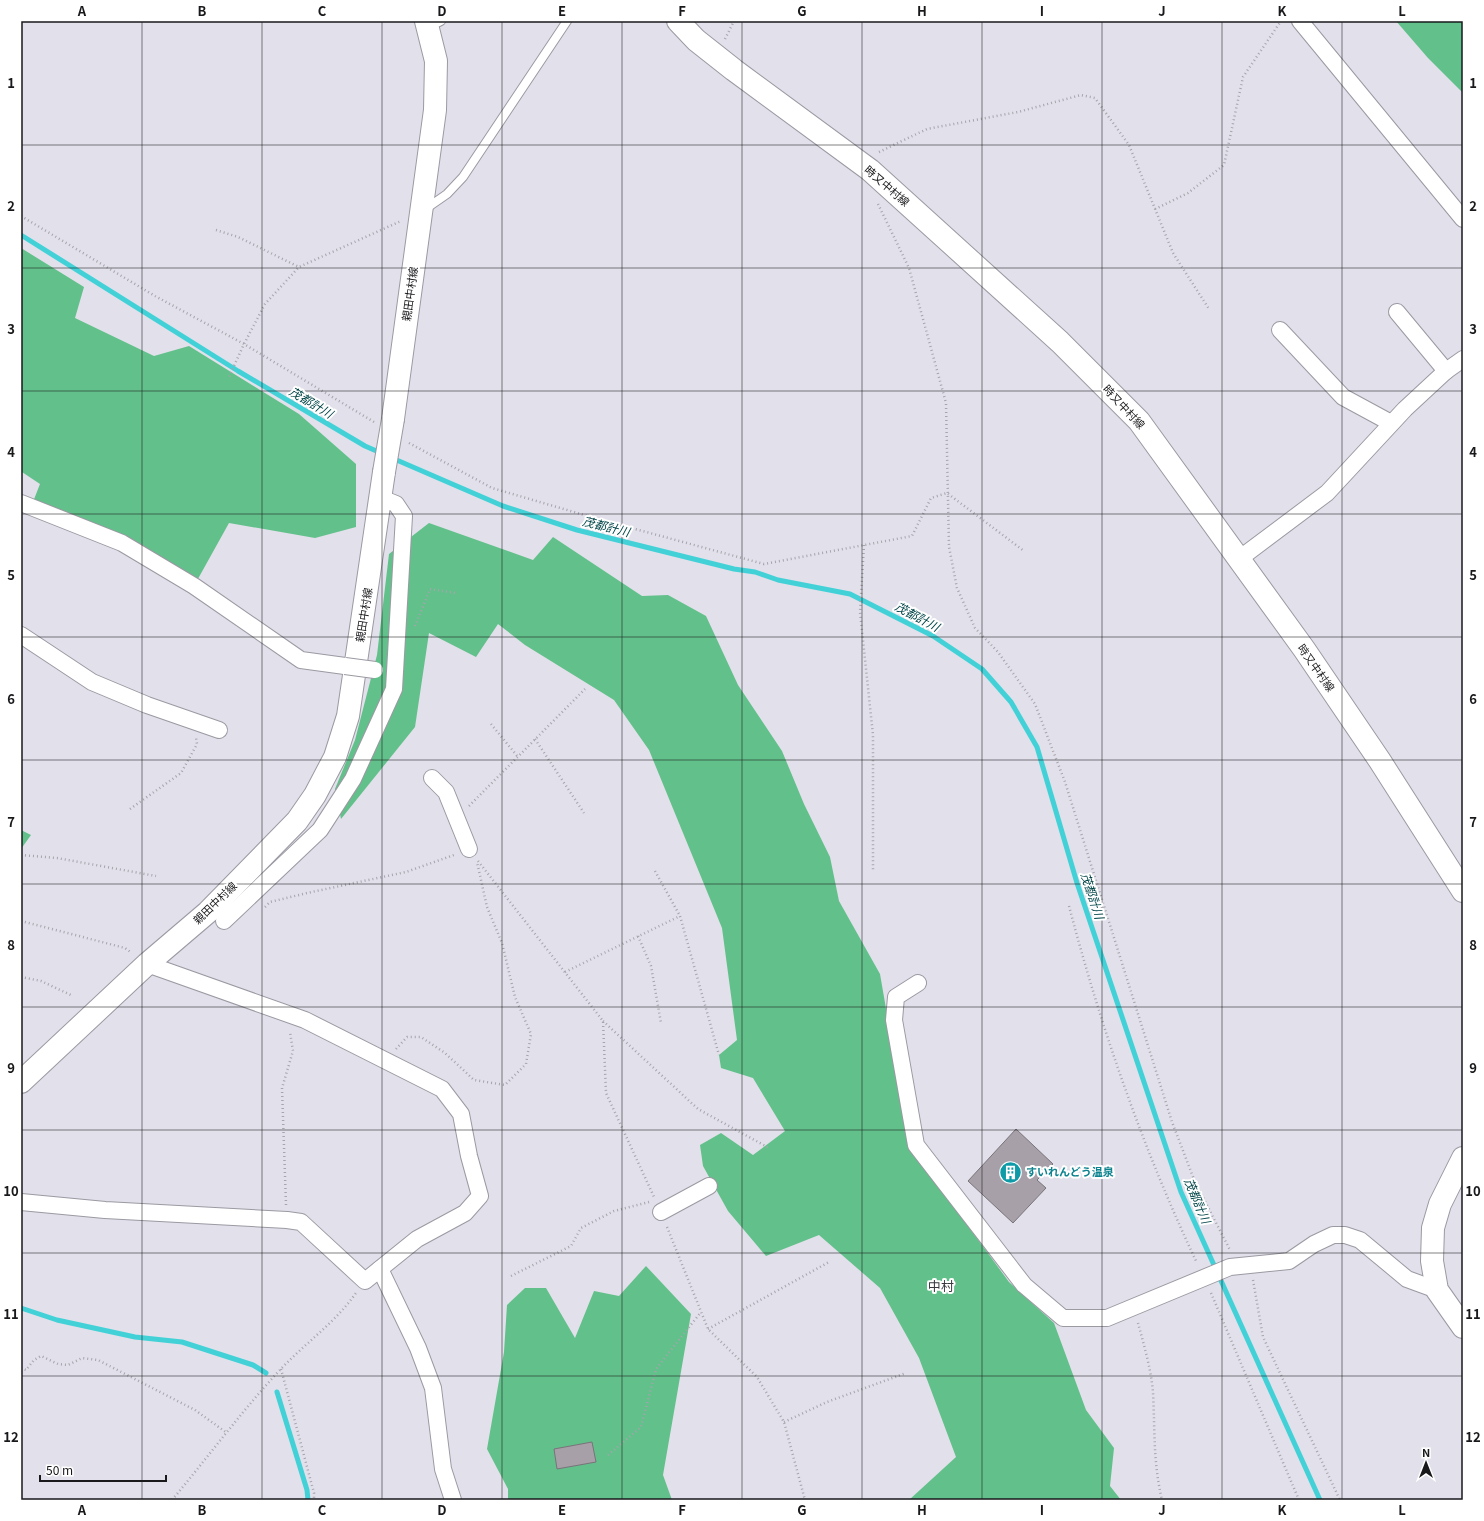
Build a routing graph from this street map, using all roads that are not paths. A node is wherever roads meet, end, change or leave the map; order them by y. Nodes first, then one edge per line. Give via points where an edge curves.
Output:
1 (567, 21) edge
2 (678, 21) edge
3 (1300, 21) edge
4 (432, 23) edge
5 (422, 211) junction
6 (1463, 219) edge
7 (1397, 312) dead end
8 (1280, 330) dead end
9 (1463, 359) edge
10 (1446, 371) junction
11 (1391, 423) junction
12 (381, 498) junction
13 (21, 503) edge
14 (1239, 559) junction
15 (21, 635) edge
16 (397, 673) junction
17 (219, 730) dead end
18 (432, 778) dead end
19 (469, 850) road end
20 (1463, 891) edge
21 (224, 921) dead end
22 (147, 964) junction
23 (918, 983) dead end
24 (21, 1082) edge
25 (1463, 1158) edge
26 (709, 1186) dead end
27 (21, 1202) edge
28 (658, 1206) road end
29 (380, 1269) junction
30 (1437, 1290) junction
31 (1463, 1327) edge
32 (453, 1500) edge

1 - 5 lane via 463,177 447,194
2 - 14 main road, 時又中村線 via 696,40 734,70 864,166 1060,342 1139,421
3 - 6 street
4 - 5 main road, 親田中村線 via 436,61 435,110
5 - 12 main road, 親田中村線, bridge via 386,422
7 - 10 street
8 - 11 street via 1343,397
9 - 10 street
10 - 11 street
11 - 14 street via 1327,493
12 - 16 street via 396,504 404,516
12 - 22 main road, 親田中村線 via 348,716 335,757 315,795 297,821 208,912
13 - 16 street, bridge via 122,543 194,586 301,660
14 - 20 main road, 時又中村線 via 1380,761
15 - 17 street via 92,682 147,705
16 - 21 street via 394,689 353,779 320,830
18 - 19 street via 446,792
22 - 24 main road, 親田中村線
22 - 29 street via 305,1020 442,1089 461,1114 468,1156 480,1196 465,1213 417,1239
23 - 30 street via 896,997 894,1020 916,1145 1024,1285 1063,1318 1107,1318 1239,1265 1290,1260 1333,1235 1345,1235 1360,1240 1407,1279
25 - 30 main road via 1440,1204 1433,1228 1432,1261
26 - 28 street
27 - 29 street via 301,1222 365,1282
29 - 32 street via 418,1348 433,1388 443,1469
30 - 31 main road

